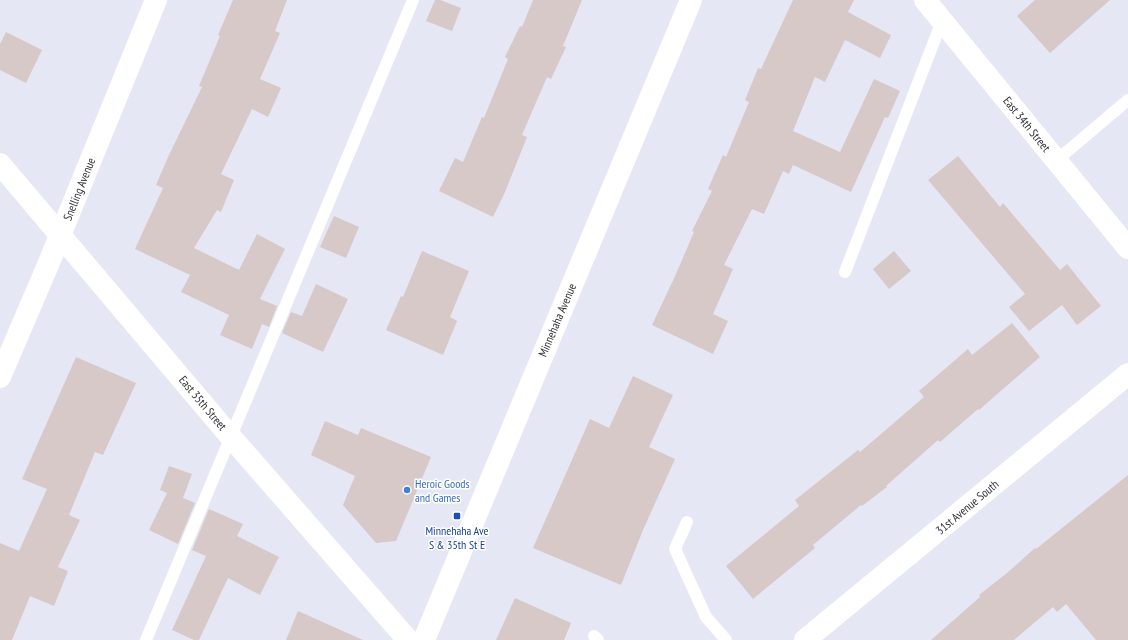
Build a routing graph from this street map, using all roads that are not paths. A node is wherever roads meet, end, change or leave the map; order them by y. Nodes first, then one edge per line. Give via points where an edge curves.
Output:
1 (156, 0) edge
2 (412, 0) edge
3 (691, 0) edge
4 (925, 0) edge
5 (942, 21) junction
6 (1128, 100) edge
7 (1057, 160) junction
8 (0, 164) edge
9 (60, 235) junction
10 (1128, 248) edge
11 (845, 272) dead end
12 (1128, 374) edge
13 (0, 377) edge
14 (230, 436) junction
15 (687, 522) dead end
16 (146, 640) edge
17 (408, 640) edge
18 (424, 640) edge
19 (726, 640) edge
20 (805, 640) edge

1 - 9 street, Snelling Avenue
2 - 14 lane
3 - 18 street, Minnehaha Avenue
4 - 5 street, East 34th Street
5 - 7 street, East 34th Street
5 - 11 lane
6 - 7 lane
7 - 10 street, East 34th Street
8 - 9 street, East 35th Street
9 - 13 street, Snelling Avenue
9 - 14 street, East 35th Street
12 - 20 street, 31st Avenue South
14 - 16 lane
14 - 17 street, East 35th Street
15 - 19 lane via 675,549 706,618

